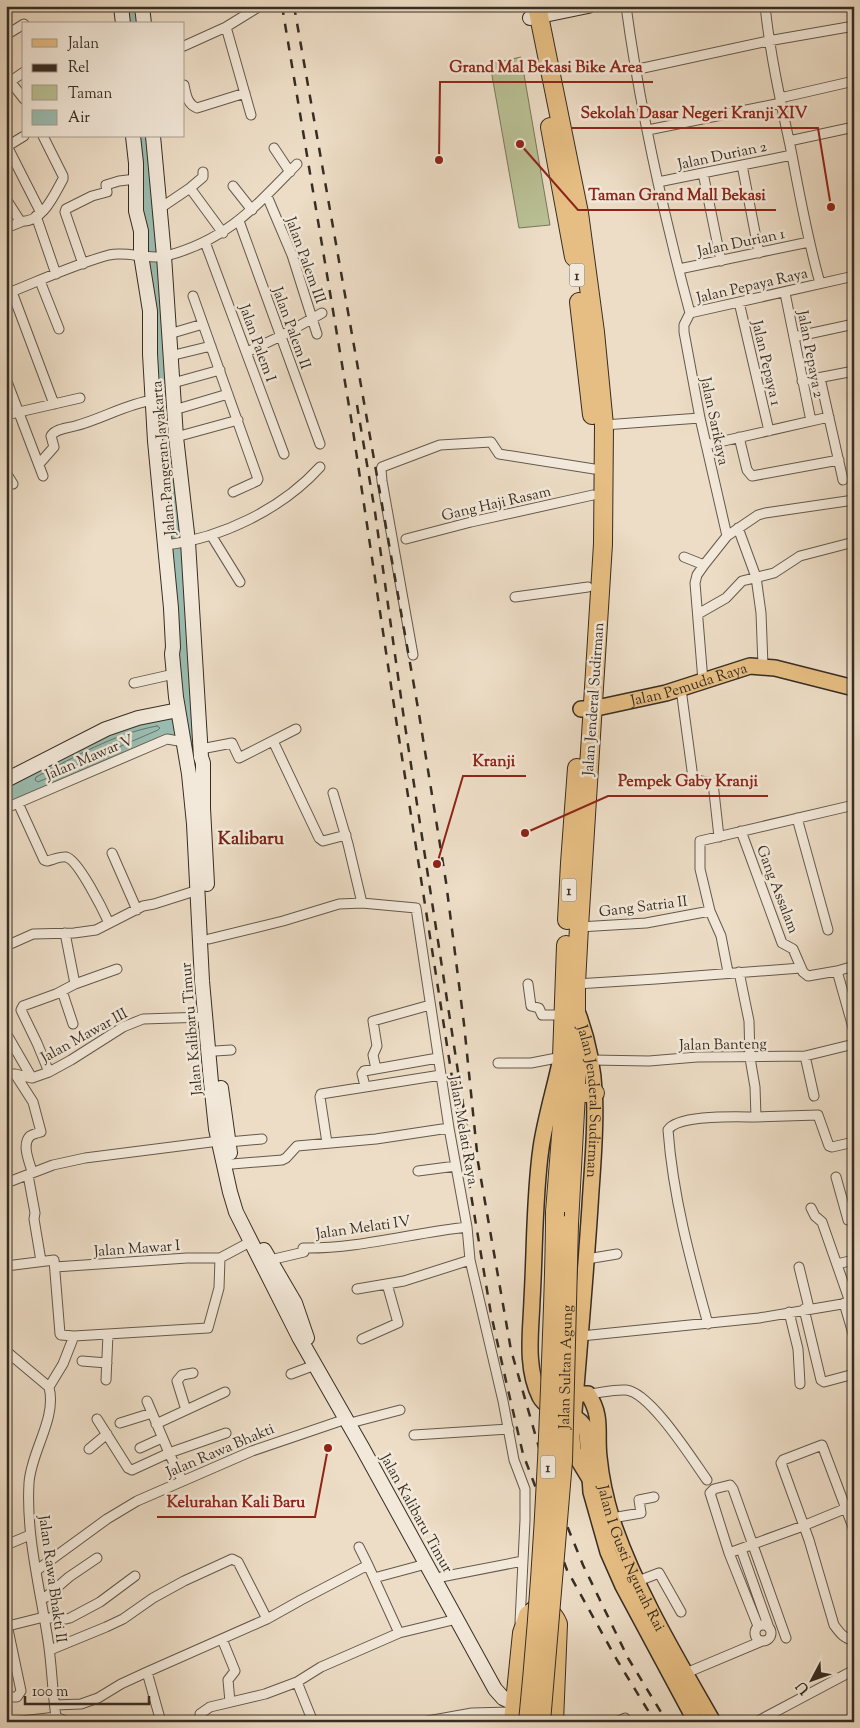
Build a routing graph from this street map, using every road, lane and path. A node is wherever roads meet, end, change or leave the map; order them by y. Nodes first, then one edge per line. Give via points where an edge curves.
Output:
1 (122, 6) edge
2 (142, 6) edge
3 (260, 6) edge
4 (588, 6) edge
5 (626, 6) edge
6 (764, 6) edge
7 (533, 12) edge
8 (123, 22) edge
9 (144, 22) edge
10 (22, 25) edge
11 (854, 26) edge
12 (226, 27) junction
13 (6, 35) edge
14 (768, 41) junction
15 (185, 46) edge
16 (634, 70) junction
17 (22, 73) edge
18 (9, 78) edge
19 (854, 81) edge
20 (185, 88) edge
21 (245, 94) junction
22 (22, 96) edge
23 (780, 101) junction
24 (251, 115) dead end
25 (854, 127) edge
26 (648, 130) junction
27 (22, 137) edge
28 (44, 138) edge
29 (133, 138) edge
30 (153, 138) edge
31 (789, 141) junction
32 (7, 147) edge
33 (274, 148) dead end
34 (792, 154) junction
35 (297, 164) dead end
36 (742, 165) junction
37 (203, 172) dead end
38 (290, 172) junction
39 (703, 173) junction
40 (136, 179) junction
41 (658, 182) junction
42 (233, 186) dead end
43 (190, 188) junction
44 (267, 196) junction
45 (6, 199) edge
46 (159, 209) junction
47 (252, 210) junction
48 (38, 215) junction
49 (20, 220) junction
50 (239, 221) junction
51 (6, 228) edge
52 (223, 232) junction
53 (205, 242) junction
54 (809, 242) junction
55 (759, 253) junction
56 (143, 255) junction
57 (163, 256) junction
58 (720, 261) junction
59 (83, 264) junction
60 (581, 268) junction
61 (679, 269) junction
62 (56, 274) junction
63 (854, 276) edge
64 (40, 281) junction
65 (820, 283) junction
66 (785, 292) junction
67 (9, 293) edge
68 (193, 296) dead end
69 (739, 302) junction
70 (322, 313) dead end
71 (690, 313) junction
72 (312, 319) junction
73 (204, 324) junction
74 (854, 324) edge
75 (59, 330) dead end
76 (169, 334) junction
77 (317, 334) dead end
78 (281, 336) junction
79 (794, 337) junction
80 (211, 346) junction
81 (247, 352) junction
82 (170, 356) junction
83 (220, 370) junction
84 (854, 371) edge
85 (820, 378) junction
86 (6, 379) edge
87 (802, 381) junction
88 (173, 383) junction
89 (228, 394) junction
90 (80, 398) dead end
91 (153, 400) junction
92 (54, 404) junction
93 (174, 410) junction
94 (18, 412) junction
95 (6, 415) edge
96 (829, 417) junction
97 (700, 418) junction
98 (238, 420) junction
99 (810, 421) junction
100 (604, 425) junction
101 (768, 431) junction
102 (176, 437) junction
103 (739, 437) junction
104 (320, 444) dead end
105 (706, 445) junction
106 (284, 454) dead end
107 (839, 460) junction
108 (39, 464) junction
109 (320, 467) dead end
110 (594, 469) junction
111 (6, 473) edge
112 (43, 476) dead end
113 (843, 480) dead end
114 (13, 484) dead end
115 (233, 492) dead end
116 (593, 495) junction
117 (853, 502) edge
118 (738, 528) junction
119 (211, 535) junction
120 (727, 535) junction
121 (406, 539) dead end
122 (187, 542) junction
123 (854, 542) edge
124 (166, 545) junction
125 (596, 556) junction
126 (684, 557) dead end
127 (704, 565) junction
128 (756, 577) junction
129 (240, 582) dead end
130 (588, 587) junction
131 (514, 597) dead end
132 (698, 614) junction
133 (413, 656) dead end
134 (764, 666) junction
135 (174, 674) junction
136 (702, 681) junction
137 (134, 683) dead end
138 (681, 688) junction
139 (854, 688) edge
140 (586, 709) junction
141 (178, 710) junction
142 (296, 729) dead end
143 (273, 741) junction
144 (184, 742) junction
145 (201, 749) junction
146 (196, 775) junction
147 (6, 780) edge
148 (333, 793) dead end
149 (18, 803) junction
150 (854, 805) edge
151 (198, 807) junction
152 (6, 808) edge
153 (797, 818) junction
154 (741, 831) junction
155 (346, 835) junction
156 (719, 837) junction
157 (112, 853) dead end
158 (198, 890) junction
159 (362, 903) junction
160 (137, 910) junction
161 (710, 911) junction
162 (109, 923) junction
163 (579, 927) junction
164 (828, 930) dead end
165 (65, 933) junction
166 (209, 940) junction
167 (6, 946) edge
168 (854, 966) edge
169 (801, 968) junction
170 (117, 969) dead end
171 (837, 971) junction
172 (728, 972) junction
173 (739, 972) junction
174 (75, 984) junction
175 (528, 984) dead end
176 (576, 984) junction
177 (62, 991) junction
178 (430, 1005) junction
179 (570, 1013) junction
180 (206, 1017) junction
181 (73, 1024) dead end
182 (854, 1031) edge
183 (6, 1033) edge
184 (854, 1044) edge
185 (231, 1050) dead end
186 (215, 1051) junction
187 (805, 1056) junction
188 (562, 1057) junction
189 (438, 1058) junction
190 (750, 1058) junction
191 (592, 1060) junction
192 (498, 1063) dead end
193 (376, 1068) junction
194 (49, 1072) junction
195 (11, 1074) edge
196 (441, 1075) junction
197 (32, 1078) junction
198 (365, 1086) junction
199 (571, 1089) junction
200 (595, 1093) junction
201 (814, 1096) dead end
202 (756, 1117) junction
203 (449, 1128) junction
204 (262, 1139) dead end
205 (224, 1142) junction
206 (854, 1142) edge
207 (327, 1143) junction
208 (232, 1164) junction
209 (456, 1166) junction
210 (418, 1171) dead end
211 (30, 1173) junction
212 (836, 1177) dead end
213 (6, 1183) edge
214 (811, 1208) dead end
215 (854, 1220) edge
216 (467, 1227) junction
217 (252, 1237) junction
218 (617, 1254) dead end
219 (220, 1258) junction
220 (587, 1259) junction
221 (470, 1260) junction
222 (854, 1260) edge
223 (41, 1261) junction
224 (265, 1261) junction
225 (837, 1264) junction
226 (6, 1266) edge
227 (55, 1267) junction
228 (800, 1268) dead end
229 (387, 1284) junction
230 (357, 1289) dead end
231 (849, 1302) edge
232 (807, 1309) junction
233 (789, 1312) junction
234 (708, 1324) junction
235 (299, 1329) junction
236 (108, 1334) junction
237 (74, 1336) junction
238 (581, 1336) junction
239 (854, 1337) edge
240 (362, 1339) dead end
241 (6, 1351) edge
242 (82, 1361) dead end
243 (107, 1363) junction
244 (315, 1364) junction
245 (193, 1373) dead end
246 (291, 1374) dead end
247 (854, 1374) edge
248 (106, 1380) dead end
249 (800, 1384) dead end
250 (536, 1386) junction
251 (48, 1387) junction
252 (225, 1392) dead end
253 (582, 1394) junction
254 (147, 1401) dead end
255 (186, 1410) junction
256 (400, 1410) dead end
257 (152, 1413) junction
258 (574, 1416) junction
259 (97, 1420) dead end
260 (350, 1420) junction
261 (120, 1422) dead end
262 (156, 1424) junction
263 (508, 1429) junction
264 (226, 1433) dead end
265 (107, 1434) junction
266 (414, 1436) dead end
267 (162, 1438) junction
268 (140, 1448) dead end
269 (89, 1449) dead end
270 (169, 1453) junction
271 (182, 1480) junction
272 (707, 1480) dead end
273 (654, 1497) dead end
274 (850, 1506) edge
275 (612, 1518) junction
276 (803, 1526) junction
277 (854, 1530) edge
278 (30, 1531) junction
279 (753, 1544) junction
280 (6, 1545) edge
281 (359, 1547) dead end
282 (420, 1547) junction
283 (741, 1549) junction
284 (729, 1553) junction
285 (97, 1558) dead end
286 (522, 1562) junction
287 (426, 1564) junction
288 (368, 1565) junction
289 (37, 1570) junction
290 (135, 1576) dead end
291 (441, 1577) junction
292 (374, 1578) junction
293 (630, 1584) junction
294 (42, 1599) junction
295 (681, 1612) dead end
296 (45, 1618) junction
297 (267, 1619) junction
298 (457, 1619) junction
299 (7, 1623) edge
300 (758, 1626) junction
301 (769, 1628) junction
302 (399, 1633) junction
303 (522, 1633) junction
304 (786, 1638) dead end
305 (222, 1639) junction
306 (854, 1640) edge
307 (762, 1641) junction
308 (50, 1650) junction
309 (854, 1670) edge
310 (147, 1672) junction
311 (686, 1673) junction
312 (297, 1682) junction
313 (6, 1697) edge
314 (230, 1702) junction
315 (55, 1705) junction
316 (515, 1706) edge
317 (56, 1717) junction
318 (427, 1721) edge
319 (13, 1722) edge
320 (68, 1722) edge
321 (161, 1722) edge
322 (202, 1722) edge
323 (313, 1722) edge
324 (528, 1722) edge
325 (541, 1722) edge
326 (554, 1722) edge
327 (696, 1722) edge
328 (713, 1722) edge
329 (756, 1722) edge

1 - 8 street
2 - 9 street
3 - 12 street
4 - 7 street
5 - 16 street
6 - 14 street
7 - 60 highway, Jalan Jenderal Sudirman / 1 via 573,178
10 - 13 street
11 - 14 street
12 - 15 street
12 - 21 street
14 - 16 street
14 - 23 street
16 - 26 street
17 - 18 street
18 - 22 street
19 - 23 street
20 - 21 street via 188,101 197,108
21 - 24 street
23 - 26 street
23 - 31 street
25 - 31 street
26 - 41 street
27 - 32 street
28 - 48 street via 63,176
29 - 40 street, Jalan Pangeran Jayakarta
30 - 46 street, Jalan Pangeran Jayakarta
31 - 34 street
32 - 48 street
33 - 38 street
34 - 36 street, Jalan Durian 2
34 - 54 street
35 - 38 street
36 - 39 street, Jalan Durian 2
36 - 55 street
37 - 43 street via 203,177
38 - 44 street
39 - 41 street, Jalan Durian 2
39 - 58 street
40 - 56 street, Jalan Pangeran Jayakarta via 136,211
40 - 59 street via 106,185 107,192 66,209
41 - 61 street
42 - 47 street
43 - 46 street
43 - 52 street
44 - 47 street
44 - 72 street, Jalan Palem III via 292,255
45 - 49 street
46 - 57 street, Jalan Pangeran Jayakarta
47 - 50 street
48 - 49 street
48 - 62 street
49 - 51 street
50 - 52 street
50 - 78 street, Jalan Palem II
52 - 53 street
53 - 57 street
53 - 81 street, Jalan Palem I
54 - 55 street, Jalan Durian 1
54 - 65 street
55 - 58 street, Jalan Durian 1
56 - 57 street
56 - 59 street via 114,254
56 - 91 street, Jalan Pangeran Jayakarta via 150,310
57 - 76 street, Jalan Pangeran Jayakarta
58 - 61 street, Jalan Durian 1
59 - 62 street
60 - 100 highway, Jalan Jenderal Sudirman / 1
60 - 110 highway, Jalan Jenderal Sudirman / 1
61 - 71 street
62 - 64 street
63 - 65 street, Jalan Pepaya Raya
64 - 67 street
64 - 75 street
65 - 66 street, Jalan Pepaya Raya
66 - 69 street, Jalan Pepaya Raya
66 - 79 street, Jalan Pepaya 2
67 - 92 street
68 - 73 street
69 - 71 street, Jalan Pepaya Raya
69 - 101 street, Jalan Pepaya 1
70 - 72 street
71 - 97 street, Jalan Sarikaya via 684,332
72 - 77 street, Jalan Palem III
72 - 78 street
73 - 76 street
73 - 80 street
74 - 79 street
76 - 82 street, Jalan Pangeran Jayakarta
78 - 81 street
78 - 104 street, Jalan Palem II
79 - 87 street, Jalan Pepaya 2
80 - 82 street
80 - 83 street
81 - 106 street, Jalan Palem I
82 - 88 street, Jalan Pangeran Jayakarta
83 - 88 street
83 - 89 street
84 - 85 street
85 - 87 street
85 - 96 street
86 - 94 street
87 - 99 street, Jalan Pepaya 2
88 - 93 street, Jalan Pangeran Jayakarta
89 - 93 street
89 - 98 street
90 - 92 street
91 - 108 street via 54,432 50,436 54,447
91 - 124 street, Jalan Pangeran Jayakarta
92 - 94 street
93 - 102 street, Jalan Pangeran Jayakarta
94 - 95 street
94 - 108 street
96 - 99 street
96 - 107 street
97 - 100 street
97 - 105 street, Jalan Sarikaya
98 - 102 street
98 - 115 street via 258,479
99 - 101 street
100 - 125 highway, Jalan Jenderal Sudirman / 1
101 - 103 street
102 - 122 street, Jalan Pangeran Jayakarta
103 - 105 street
103 - 107 street via 747,470 752,476
105 - 120 street, Jalan Sarikaya
107 - 113 street
108 - 112 street
109 - 119 street via 281,500 253,517
110 - 116 highway, Jalan Jenderal Sudirman / 1
110 - 133 street via 499,454 491,442 440,445 381,468
111 - 114 street
116 - 121 street, Gang Haji Rasam
116 - 125 highway, Jalan Jenderal Sudirman / 1
117 - 118 street via 765,513
118 - 120 street
118 - 128 street
119 - 122 street
119 - 129 street
120 - 127 street
122 - 124 street
122 - 145 street, Jalan Pangeran Jayakarta
123 - 128 street via 800,556 774,573
124 - 135 street, Jalan Pangeran Jayakarta
125 - 130 highway, Jalan Jenderal Sudirman / 1
125 - 140 highway, Jalan Jenderal Sudirman / 1
126 - 127 street
127 - 132 street via 695,583
128 - 132 street via 739,583 726,598
128 - 134 street
130 - 131 street
130 - 140 highway, Jalan Jenderal Sudirman / 1
132 - 136 street
134 - 136 main road, Jalan Pemuda Raya via 742,668
134 - 139 main road, Jalan Pemuda Raya
135 - 137 street
135 - 141 street, Jalan Pangeran Jayakarta
136 - 138 main road, Jalan Pemuda Raya
138 - 140 main road, Jalan Pemuda Raya
138 - 156 street via 693,778 714,784
140 - 163 highway, Jalan Jenderal Sudirman / 1
140 - 179 highway, Jalan Jenderal Sudirman / 1 via 570,863
141 - 144 street, Jalan Kalibaru Timur
141 - 147 street via 106,729
142 - 143 street
143 - 145 street via 239,758 232,743
143 - 155 street via 318,838 323,841
144 - 146 street, Jalan Kalibaru Timur
144 - 149 street, Jalan Mawar V via 167,739
145 - 146 street, Jalan Pangeran Jayakarta
146 - 151 street, Jalan Kalibaru Timur
148 - 155 street
149 - 152 street, Jalan Mawar V
149 - 162 street via 44,860 65,857 72,860
150 - 153 street
151 - 158 street, Jalan Kalibaru Timur
151 - 166 street, Jalan Kalibaru Timur
153 - 154 street
153 - 164 street
154 - 156 street
154 - 169 street, Gang Assalam via 782,943 793,949
155 - 159 street
156 - 161 street via 700,841 700,869
157 - 160 street
158 - 160 street
158 - 180 street, Jalan Kalibaru Timur
159 - 166 street, Jalan Melati Raya via 339,904
159 - 178 street, Jalan Melati Raya via 416,908
160 - 162 street
161 - 163 street, Gang Satria II via 646,923
161 - 172 street via 721,936
162 - 165 street via 96,930
163 - 176 highway, Jalan Jenderal Sudirman / 1
165 - 167 street via 34,934
165 - 174 street
166 - 186 street, Jalan Kalibaru Timur
168 - 171 street
169 - 171 street via 808,976
169 - 173 street
170 - 174 street
171 - 182 street
172 - 173 street
172 - 176 street
173 - 190 street via 749,1021
174 - 177 street
175 - 179 street via 531,1006 539,1008 542,1016
176 - 179 highway, Jalan Jenderal Sudirman / 1
177 - 181 street
177 - 194 street via 23,1006 21,1010
178 - 189 street, Jalan Melati Raya
178 - 193 street via 373,1021
179 - 188 highway, Jalan Jenderal Sudirman / 1
179 - 191 main road, Jalan Jenderal Sudirman via 587,1038
179 - 199 highway, Jalan Sultan Agung / 1
180 - 194 street, Jalan Mawar III via 144,1019 123,1027
180 - 205 street, Jalan Kalibaru Timur via 211,1082
183 - 197 street
184 - 187 street, Jalan Banteng
185 - 186 street
186 - 205 street, Jalan Kalibaru Timur
187 - 190 street, Jalan Banteng
187 - 201 street
188 - 192 street via 530,1063
188 - 199 highway, Jalan Jenderal Sudirman / 1
188 - 250 main road, Jalan Jenderal Sudirman via 541,1146 537,1192 530,1341 530,1363
189 - 193 street
189 - 196 street, Jalan Melati Raya
190 - 191 street, Jalan Banteng
190 - 202 street
191 - 200 main road, Jalan Jenderal Sudirman
193 - 198 street via 362,1073
194 - 197 street, Jalan Mawar III
195 - 197 street, Jalan Mawar III
195 - 211 street via 32,1102 40,1132 26,1142
196 - 198 street
196 - 203 street, Jalan Melati Raya
198 - 207 street via 320,1095
199 - 200 highway
199 - 324 highway, Jalan Sultan Agung / 1, bridge via 555,1212 548,1464
199 - 325 highway, Jalan Sultan Agung / 1, bridge via 563,1460
200 - 220 main road, Jalan Jenderal Sudirman
202 - 206 street via 818,1115 829,1146
202 - 234 street via 692,1120 672,1124 668,1130 678,1209
203 - 207 street
203 - 209 street, Jalan Melati Raya
204 - 205 street
205 - 208 street, Jalan Kalibaru Timur
205 - 211 street via 85,1158
205 - 217 street, Jalan Kalibaru Timur via 230,1192 236,1212
207 - 208 street via 296,1146 282,1160
208 - 217 street, Jalan Kalibaru Timur
209 - 210 street
209 - 216 street, Jalan Melati Raya
211 - 213 street
211 - 223 street
212 - 215 street via 848,1220
214 - 225 street via 822,1222
216 - 221 street, Jalan Melati Raya
216 - 224 street, Jalan Melati IV via 331,1248 303,1248 304,1252
217 - 219 street
217 - 224 street, Jalan Kalibaru Timur
218 - 220 street
219 - 227 street, Jalan Mawar I
219 - 236 street via 219,1288 208,1328
220 - 238 main road, Jalan Jenderal Sudirman
221 - 229 street
221 - 263 street, Jalan Melati Raya
222 - 225 street
223 - 226 street
223 - 227 street via 54,1260
224 - 235 street, Jalan Kalibaru Timur
225 - 231 street
227 - 237 street via 60,1334
228 - 232 street
229 - 230 street
229 - 240 street via 398,1323
231 - 232 street
231 - 239 street
232 - 233 street
232 - 247 street via 821,1380 824,1382
233 - 234 street
233 - 249 street via 798,1349
234 - 238 street
235 - 244 street, Jalan Kalibaru Timur
235 - 260 street, Jalan Kalibaru Timur
236 - 237 street
236 - 243 street
237 - 251 street via 63,1364
238 - 253 main road, Jalan Jenderal Sudirman via 578,1377
241 - 251 street
242 - 243 street
243 - 248 street
244 - 246 street
244 - 260 street, Jalan Kalibaru Timur
245 - 255 street via 182,1375 177,1381
250 - 253 main road via 546,1394 563,1398
250 - 258 main road via 546,1404
251 - 278 street, Jalan Rawa Bhakti II via 47,1420 29,1482
252 - 255 street
253 - 258 main road
253 - 272 street via 626,1390 637,1393 658,1412
253 - 275 main road, Jalan I Gusti Ngurah Rai via 595,1406 604,1489
254 - 257 street
255 - 262 street
256 - 260 street, Jalan Rawa Bhakti
257 - 261 street
257 - 262 street
258 - 293 main road, Jalan I Gusti Ngurah Rai via 584,1423 587,1432 591,1492 608,1552
259 - 265 street
260 - 271 street, Jalan Rawa Bhakti via 252,1450
260 - 282 street, Jalan Kalibaru Timur
262 - 267 street
263 - 266 street
263 - 286 street, Jalan Melati Raya via 514,1460 525,1489
264 - 270 street
265 - 269 street
265 - 270 street via 131,1469
267 - 268 street
267 - 270 street
270 - 271 street
271 - 289 street, Jalan Rawa Bhakti via 120,1510
273 - 275 street via 639,1500 641,1513
274 - 276 street
274 - 276 street via 822,1445 783,1460 781,1463
274 - 277 street
275 - 293 main road, Jalan I Gusti Ngurah Rai
276 - 279 street
276 - 306 street via 834,1626 842,1636
278 - 280 street
278 - 289 street, Jalan Rawa Bhakti II
279 - 283 street
279 - 284 street via 732,1486 714,1489 710,1493
279 - 304 street
281 - 288 street
282 - 287 street, Jalan Kalibaru Timur
282 - 291 street, Jalan Kalibaru Timur
283 - 284 street
283 - 301 street
284 - 300 street
285 - 294 street
286 - 291 street
286 - 303 street, Jalan Melati Raya via 519,1620
287 - 292 street
287 - 298 street, Jalan Kalibaru Timur
288 - 292 street
288 - 297 street
289 - 294 street, Jalan Rawa Bhakti II
290 - 296 street via 100,1602 70,1618
291 - 316 street, Jalan Kalibaru Timur
292 - 302 street
293 - 295 street via 659,1573
293 - 311 main road, Jalan I Gusti Ngurah Rai
293 - 327 main road, Jalan I Gusti Ngurah Rai
294 - 296 street, Jalan Rawa Bhakti II
296 - 299 street
296 - 308 street, Jalan Rawa Bhakti II
297 - 305 street
297 - 308 street via 238,1562 232,1559 184,1581 106,1628
298 - 302 street
298 - 316 street, Jalan Kalibaru Timur via 495,1689
299 - 313 street via 21,1693 17,1697
300 - 301 street
300 - 307 street via 755,1635
301 - 307 street via 770,1637
302 - 312 street via 321,1667
303 - 316 highway
303 - 326 highway via 528,1615 537,1608 549,1611 558,1624
305 - 310 street
305 - 314 street via 234,1671 228,1680
307 - 311 street
308 - 315 street, Jalan Rawa Bhakti II
309 - 329 street
310 - 315 street via 98,1698 81,1704
310 - 321 street
311 - 328 main road, Jalan I Gusti Ngurah Rai
312 - 314 street
312 - 323 street
314 - 322 street via 201,1713
315 - 317 street, Jalan Rawa Bhakti II
316 - 318 street
317 - 319 street
317 - 320 street

